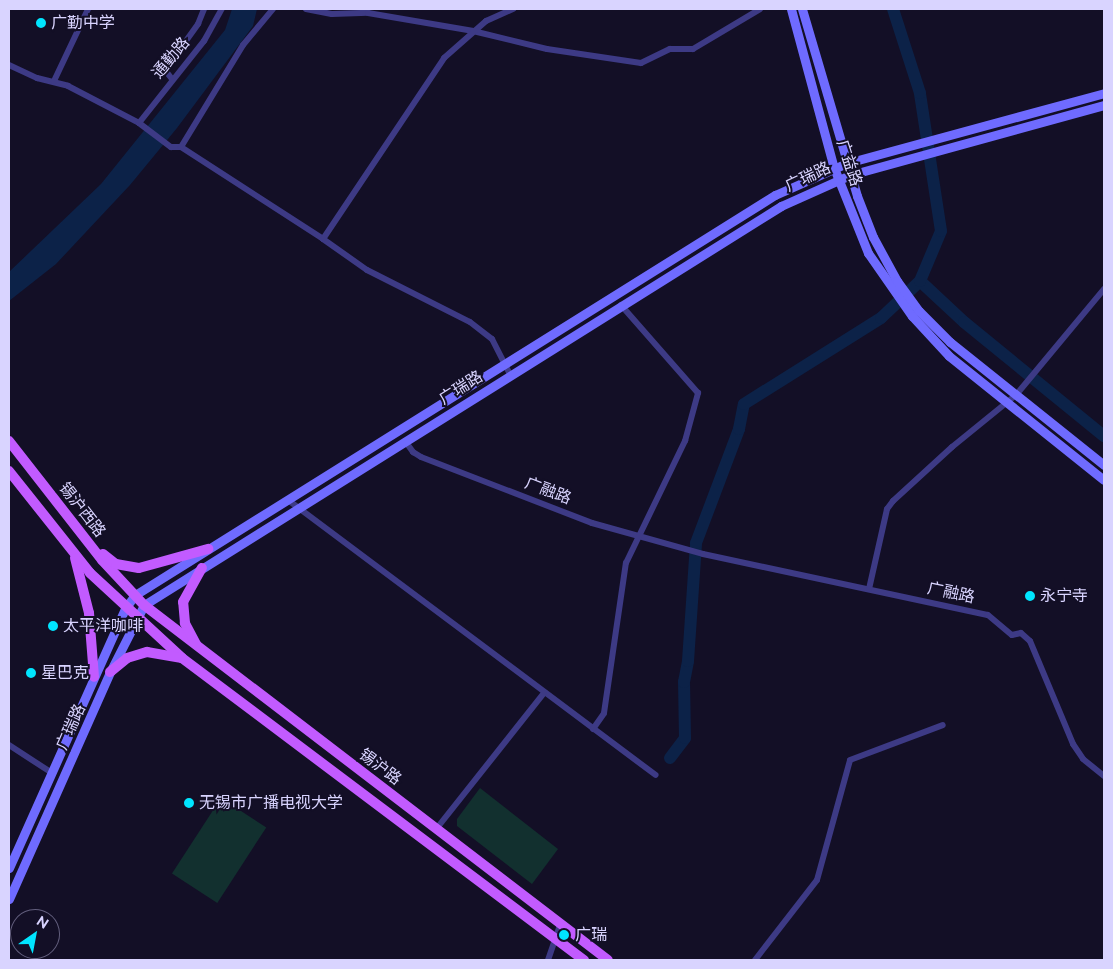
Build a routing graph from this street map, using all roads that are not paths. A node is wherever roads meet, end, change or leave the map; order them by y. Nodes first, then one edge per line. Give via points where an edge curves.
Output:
1 (88, 9) edge
2 (204, 9) edge
3 (222, 9) edge
4 (273, 9) edge
5 (306, 9) edge
6 (512, 9) edge
7 (760, 9) edge
8 (791, 9) edge
9 (802, 9) edge
10 (473, 31) junction
11 (9, 65) edge
12 (172, 79) junction
13 (54, 81) junction
14 (1104, 92) edge
15 (1104, 105) edge
16 (139, 123) junction
17 (181, 148) junction
18 (847, 163) junction
19 (834, 168) junction
20 (850, 175) junction
21 (838, 180) junction
22 (323, 239) junction
23 (895, 285) junction
24 (1104, 289) edge
25 (621, 306) junction
26 (916, 313) junction
27 (505, 364) junction
28 (510, 374) junction
29 (1016, 396) junction
30 (1007, 404) junction
31 (9, 441) edge
32 (405, 441) junction
33 (1104, 465) edge
34 (9, 471) edge
35 (1104, 480) edge
36 (288, 500) junction
37 (298, 508) junction
38 (641, 537) junction
39 (92, 547) junction
40 (208, 549) junction
41 (73, 552) junction
42 (202, 568) junction
43 (869, 590) junction
44 (135, 595) junction
45 (144, 605) junction
46 (126, 608) junction
47 (135, 618) junction
48 (200, 649) junction
49 (182, 658) junction
50 (110, 672) junction
51 (94, 677) junction
52 (544, 693) junction
53 (943, 725) dead end
54 (593, 728) junction
55 (9, 745) edge
56 (52, 774) junction
57 (656, 775) dead end
58 (1104, 776) edge
59 (437, 828) junction
60 (9, 868) edge
61 (9, 899) edge
62 (560, 925) junction
63 (556, 939) junction
64 (548, 960) edge
65 (584, 960) edge
66 (608, 960) edge
67 (755, 960) edge

1 - 13 street
2 - 12 street via 198,24 165,70
3 - 12 street, 通勤路 via 204,41
4 - 17 street via 243,45
5 - 10 street via 332,14 368,13
6 - 10 street
7 - 10 street via 693,48 670,49 640,63 556,50
8 - 19 main road, 广益路
9 - 18 main road, 广益路
10 - 22 street via 427,80
11 - 13 street via 37,78
12 - 16 street, 通勤路
13 - 16 street
14 - 18 main road, 广瑞路
15 - 20 main road, 广瑞路
16 - 17 street via 171,147
17 - 22 street
18 - 19 main road, 广瑞路
18 - 20 main road, 广益路
19 - 21 main road, 广益路
19 - 27 main road, 广瑞路 via 775,195
20 - 21 main road, 广瑞路
20 - 23 main road, 广益路
21 - 23 main road, 广益路 via 868,253
21 - 25 main road, 广瑞路 via 781,206
22 - 27 street via 366,270 470,322 492,338
23 - 26 main road
24 - 29 street via 1049,360
25 - 28 main road, 广瑞路
25 - 38 street via 698,393 685,441
26 - 29 main road
26 - 30 main road via 949,356
27 - 28 street
27 - 36 main road, 广瑞路
28 - 32 main road, 广瑞路
29 - 30 street
29 - 33 main road
30 - 35 main road
30 - 43 street via 952,447 888,509
31 - 39 main road, 锡沪西路
32 - 37 main road, 广瑞路
32 - 38 street, 广融路 via 412,452 422,457 592,523
34 - 41 main road, 锡沪路
36 - 37 street
36 - 40 main road, 广瑞路
37 - 42 main road, 广瑞路
37 - 52 street
38 - 43 street, 广融路 via 703,554
38 - 54 street via 626,563 604,713
39 - 40 main road via 116,564 139,568
39 - 44 main road, 锡沪西路
40 - 44 main road, 广瑞路
41 - 46 main road, 锡沪路
41 - 51 main road via 89,613
42 - 45 main road, 广瑞路
42 - 48 main road via 188,591 182,613
43 - 58 street, 广融路 via 988,615 1012,635 1022,633 1030,641 1073,744 1083,759
44 - 45 main road, 锡沪路
44 - 46 main road, 广瑞路
45 - 47 main road, 广瑞路
45 - 48 main road, 锡沪路
46 - 47 main road, 锡沪路
46 - 51 main road, 广瑞路
47 - 49 main road, 锡沪路
47 - 50 main road, 广瑞路
48 - 59 main road, 锡沪路
49 - 50 main road via 146,652 127,658
49 - 63 main road, 锡沪路
50 - 61 main road, 广瑞路
51 - 56 main road, 广瑞路
52 - 54 street
52 - 59 street
53 - 67 street via 850,760 817,880
54 - 57 street
55 - 56 street
56 - 60 main road, 广瑞路
59 - 62 main road, 锡沪路
62 - 63 street
62 - 66 main road, 锡沪路
63 - 64 street
63 - 65 main road, 锡沪路

